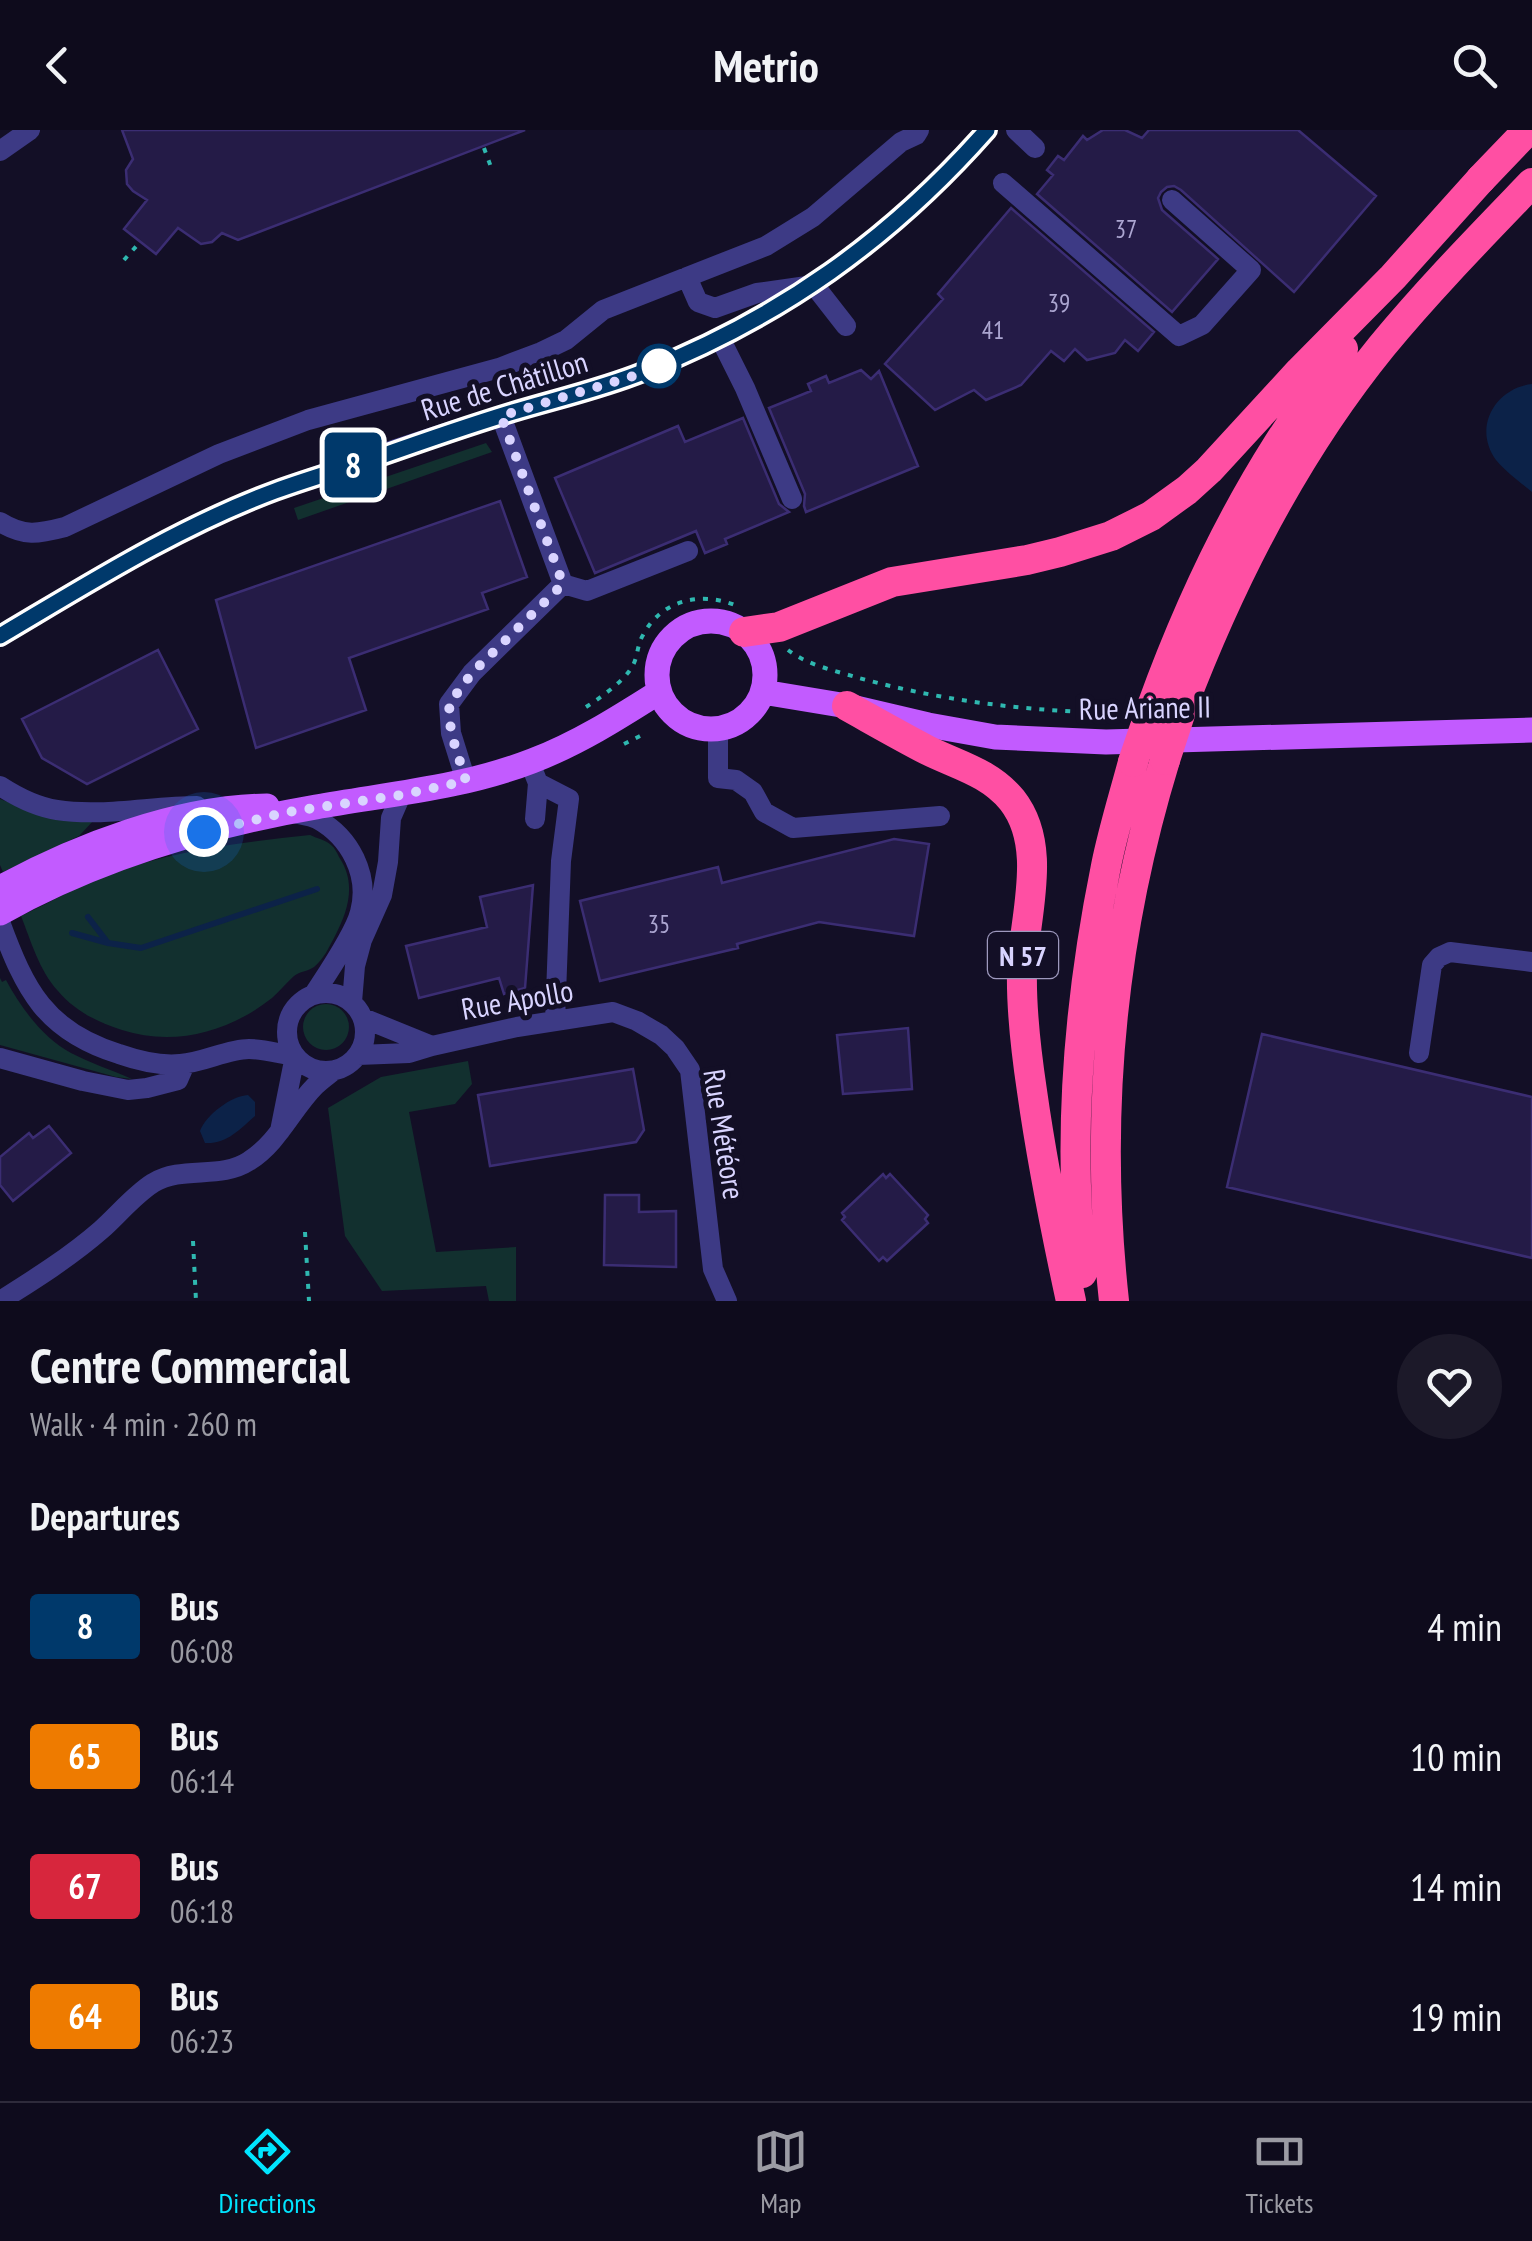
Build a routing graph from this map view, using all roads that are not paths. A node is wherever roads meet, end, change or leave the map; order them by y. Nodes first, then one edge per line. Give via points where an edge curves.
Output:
1 (30, 130) edge
2 (987, 130) edge
3 (1016, 130) edge
4 (1514, 130) edge
5 (1528, 130) edge
6 (910, 136) edge
7 (1035, 148) dead end
8 (1532, 148) edge
9 (0, 151) edge
10 (1003, 182) dead end
11 (1532, 183) edge
12 (1172, 200) dead end
13 (687, 276) junction
14 (1393, 277) junction
15 (814, 284) junction
16 (846, 326) dead end
17 (720, 338) junction
18 (501, 416) junction
19 (792, 499) dead end
20 (0, 522) edge
21 (688, 551) dead end
22 (563, 584) junction
23 (746, 620) junction
24 (0, 636) edge
25 (658, 692) junction
26 (763, 692) junction
27 (847, 706) junction
28 (718, 730) junction
29 (1532, 730) edge
30 (534, 772) junction
31 (466, 781) junction
32 (0, 786) edge
33 (401, 795) junction
34 (234, 806) junction
35 (322, 806) junction
36 (288, 812) junction
37 (940, 816) dead end
38 (535, 819) dead end
39 (0, 888) edge
40 (0, 913) edge
41 (0, 922) edge
42 (1532, 962) edge
43 (314, 994) junction
44 (357, 1010) junction
45 (613, 1012) joint
46 (555, 1021) junction
47 (432, 1046) junction
48 (1419, 1053) dead end
49 (358, 1055) junction
50 (295, 1056) junction
51 (0, 1058) edge
52 (185, 1064) junction
53 (333, 1071) junction
54 (280, 1131) junction
55 (0, 1301) edge
56 (727, 1301) edge
57 (1072, 1301) edge
58 (1085, 1301) edge
59 (1114, 1301) edge

1 - 9 street
2 - 15 street, Rue de Châtillon via 914,207
3 - 7 street
4 - 8 highway
5 - 14 highway, N 57, bridge
6 - 13 street via 813,217 766,246
10 - 12 street via 1179,336 1202,326 1252,270
11 - 59 highway, bridge via 1411,312 1311,447 1231,589 1183,704 1137,863 1110,1033 1106,1178
13 - 15 street via 698,302 715,308
13 - 20 street via 603,310 541,352 266,436 64,527 17,533
14 - 23 highway via 1209,470 1151,516 1060,552 892,582 779,627
14 - 58 highway, N 57, bridge via 1276,446 1236,518 1180,632 1133,762 1107,862 1082,1023 1076,1184
15 - 16 street
15 - 17 street, Rue de Châtillon
17 - 18 street, Rue de Châtillon via 640,374
17 - 19 street
18 - 22 street
18 - 24 street, Rue de Châtillon via 274,491 199,523
21 - 22 street via 587,591
22 - 31 street via 449,704
23 - 25 main road via 696,622 671,637 658,663
23 - 26 main road via 764,665
25 - 28 main road via 688,725
25 - 30 main road
26 - 27 main road, Rue Ariane II
26 - 28 main road via 750,714
27 - 29 main road, Rue Ariane II via 995,737 1106,742
27 - 57 highway, N 57 via 976,770 1005,792 1024,820 1031,873 1023,1028
28 - 37 street via 718,778 736,780 764,812 793,828
30 - 31 main road
30 - 38 street
30 - 46 street via 568,799
31 - 33 main road
32 - 34 street via 56,810
33 - 35 main road
33 - 44 street via 391,818 382,895 356,966
34 - 35 main road
34 - 39 main road via 127,831
35 - 36 main road
36 - 40 main road via 129,854
36 - 43 street via 316,818 338,835 364,887 360,915
41 - 52 street via 15,963 54,1020 100,1048 157,1064
42 - 48 street via 1450,952 1439,957 1432,964
43 - 44 street via 334,994
43 - 50 street via 288,1020
44 - 47 street
44 - 49 street via 365,1030
45 - 46 street, Rue Apollo
45 - 56 street, Rue Météore via 661,1035 690,1070 713,1269
46 - 47 street, Rue Apollo
47 - 49 street, Rue Apollo
49 - 53 street
50 - 52 street via 246,1049
50 - 53 street via 312,1069
50 - 54 street
51 - 52 street via 128,1090 178,1080
53 - 54 street
54 - 55 street via 250,1162 166,1176 149,1185 68,1256

